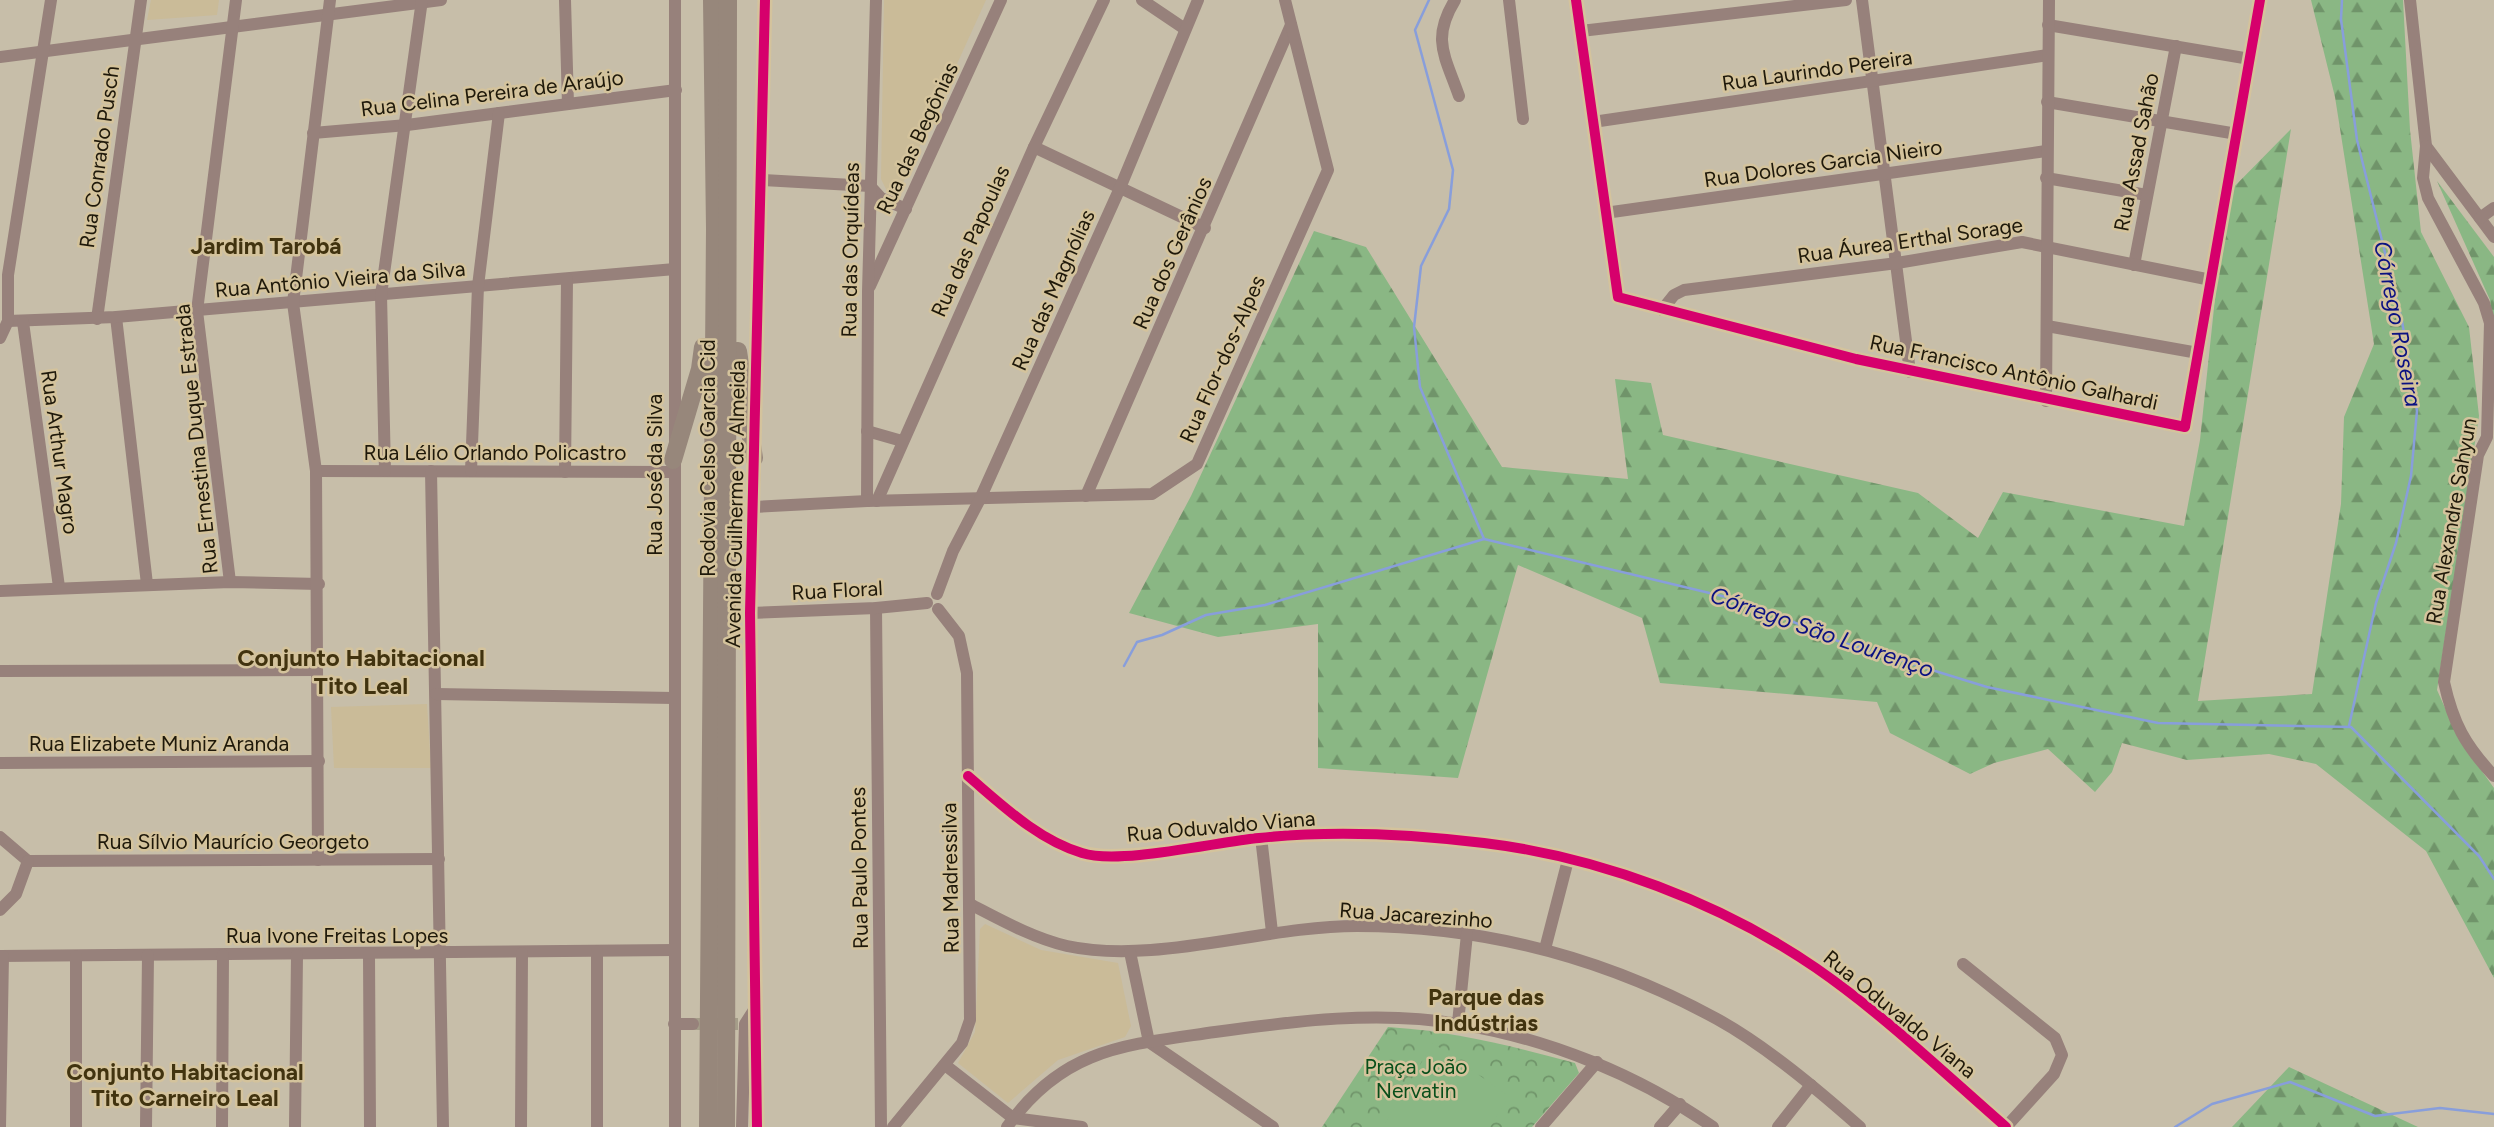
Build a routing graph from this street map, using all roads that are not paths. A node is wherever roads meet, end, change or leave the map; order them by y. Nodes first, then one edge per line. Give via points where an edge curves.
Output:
1 (51, 0) edge
2 (141, 0) edge
3 (236, 0) edge
4 (330, 0) edge
5 (442, 0) edge
6 (565, 0) edge
7 (675, 0) edge
8 (712, 0) edge
9 (728, 0) edge
10 (765, 0) edge
11 (876, 0) edge
12 (1001, 0) edge
13 (1104, 0) edge
14 (1142, 0) edge
15 (1198, 0) edge
16 (1285, 0) edge
17 (1455, 0) edge
18 (1509, 0) edge
19 (1576, 0) edge
20 (1846, 0) edge
21 (1862, 0) edge
22 (2049, 0) edge
23 (2260, 0) edge
24 (2410, 0) edge
25 (422, 1) edge
26 (327, 15) junction
27 (2048, 24) junction
28 (1291, 25) junction
29 (232, 28) junction
30 (1185, 29) junction
31 (1580, 31) junction
32 (134, 41) junction
33 (2176, 46) junction
34 (44, 53) junction
35 (2048, 55) junction
36 (0, 57) edge
37 (2250, 58) junction
38 (1872, 81) junction
39 (676, 90) junction
40 (1459, 96) dead end
41 (2047, 102) junction
42 (568, 104) junction
43 (499, 113) junction
44 (1523, 119) dead end
45 (2163, 121) junction
46 (1592, 122) junction
47 (407, 125) junction
48 (313, 133) junction
49 (2237, 134) junction
50 (2426, 146) junction
51 (1034, 147) junction
52 (2046, 152) junction
53 (1885, 174) junction
54 (2046, 178) junction
55 (762, 180) junction
56 (870, 186) junction
57 (1120, 188) junction
58 (2147, 195) junction
59 (2494, 208) edge
60 (906, 209) junction
61 (1605, 213) junction
62 (2480, 218) junction
63 (1205, 228) junction
64 (715, 229) junction
65 (2494, 237) edge
66 (2048, 247) junction
67 (730, 250) junction
68 (1897, 263) junction
69 (0, 264) edge
70 (2134, 265) junction
71 (674, 269) junction
72 (8, 275) junction
73 (567, 279) junction
74 (2211, 280) junction
75 (478, 286) junction
76 (868, 292) junction
77 (381, 295) junction
78 (293, 303) junction
79 (1662, 310) junction
80 (197, 311) junction
81 (116, 317) junction
82 (97, 319) junction
83 (8, 321) junction
84 (23, 322) junction
85 (2047, 326) junction
86 (0, 338) edge
87 (2199, 354) junction
88 (1910, 372) junction
89 (2046, 401) junction
90 (2492, 402) edge
91 (867, 431) junction
92 (902, 441) junction
93 (2491, 441) edge
94 (754, 458) junction
95 (673, 466) junction
96 (316, 471) junction
97 (386, 471) junction
98 (431, 471) junction
99 (471, 471) junction
100 (565, 472) junction
101 (1086, 496) junction
102 (980, 499) junction
103 (872, 501) junction
104 (753, 507) junction
105 (230, 582) junction
106 (147, 584) junction
107 (319, 584) junction
108 (59, 587) junction
109 (0, 591) edge
110 (932, 606) junction
111 (876, 608) junction
112 (750, 613) junction
113 (317, 670) junction
114 (0, 671) edge
115 (436, 694) junction
116 (674, 698) junction
117 (319, 761) junction
118 (0, 763) edge
119 (968, 776) junction
120 (2494, 776) edge
121 (0, 837) edge
122 (1261, 837) junction
123 (439, 859) junction
124 (318, 860) junction
125 (1568, 860) junction
126 (28, 861) junction
127 (970, 904) junction
128 (0, 910) edge
129 (1272, 932) junction
130 (1467, 934) junction
131 (1545, 949) junction
132 (674, 950) junction
133 (597, 951) junction
134 (1130, 952) junction
135 (522, 953) junction
136 (369, 954) junction
137 (441, 954) junction
138 (223, 955) junction
139 (297, 955) junction
140 (2, 956) edge
141 (76, 956) junction
142 (148, 956) junction
143 (1963, 964) dead end
144 (1458, 1023) junction
145 (674, 1024) junction
146 (693, 1024) tunnel mouth
147 (746, 1024) junction
148 (1149, 1042) junction
149 (1597, 1062) junction
150 (945, 1065) junction
151 (1811, 1085) junction
152 (1680, 1104) junction
153 (1010, 1123) edge
154 (0, 1127) edge
155 (76, 1127) edge
156 (146, 1127) edge
157 (222, 1127) edge
158 (295, 1127) edge
159 (370, 1127) edge
160 (443, 1127) edge
161 (521, 1127) edge
162 (597, 1127) edge
163 (675, 1127) edge
164 (708, 1127) edge
165 (726, 1127) edge
166 (742, 1127) edge
167 (757, 1127) edge
168 (881, 1127) edge
169 (893, 1127) edge
170 (1082, 1127) edge
171 (1273, 1127) edge
172 (1541, 1127) edge
173 (1660, 1127) edge
174 (1713, 1127) edge
175 (1778, 1127) edge
176 (1860, 1127) edge
177 (2006, 1127) edge

1 - 34 street
2 - 32 street, Rua Conrado Pusch
3 - 29 street, Rua Ernestina Duque Estrada
4 - 26 street
5 - 25 street
6 - 42 street
7 - 39 street, Rua José da Silva
8 - 64 highway, Rodovia Celso Garcia Cid
9 - 67 highway, Rodovia Celso Garcia Cid
10 - 55 street, Avenida Guilherme de Almeida
11 - 56 street, Rua das Orquídeas
12 - 60 street, Rua das Begônias
13 - 51 street, Rua das Papoulas
14 - 30 street
15 - 30 street, Rua das Magnólias
16 - 28 street, Rua Flor-dos-Alpes
17 - 40 street via 1442,20 1441,43
18 - 44 street
19 - 31 street
20 - 31 street
21 - 38 street
22 - 27 street
23 - 37 street, Rua Francisco Antônio Galhardi
24 - 50 street, Rua Alexandre Sahyun
25 - 26 street
25 - 47 street
26 - 29 street
26 - 48 street
27 - 33 street
27 - 35 street
28 - 63 street, Rua dos Gerânios
28 - 101 street, Rua Flor-dos-Alpes via 1328,170 1197,464 1152,494
29 - 32 street
29 - 80 street, Rua Ernestina Duque Estrada
30 - 57 street, Rua das Magnólias
31 - 46 street
32 - 34 street
32 - 82 street, Rua Conrado Pusch
33 - 37 street
33 - 45 street, Rua Assad Sahão
34 - 36 street
34 - 72 street
35 - 38 street, Rua Laurindo Pereira
35 - 41 street
37 - 49 street, Rua Francisco Antônio Galhardi
38 - 46 street, Rua Laurindo Pereira
38 - 53 street
39 - 42 street, Rua Celina Pereira de Araújo
39 - 71 street, Rua José da Silva
41 - 45 street
41 - 52 street
42 - 43 street, Rua Celina Pereira de Araújo
43 - 47 street, Rua Celina Pereira de Araújo
43 - 75 street
45 - 49 street
45 - 58 street, Rua Assad Sahão
46 - 61 street
47 - 48 street, Rua Celina Pereira de Araújo
47 - 77 street
48 - 78 street
49 - 74 street, Rua Francisco Antônio Galhardi
50 - 62 street
50 - 90 street, Rua Alexandre Sahyun via 2423,177 2428,198 2484,303 2490,323
51 - 57 street
51 - 92 street, Rua das Papoulas
52 - 53 street, Rua Dolores Garcia Nieiro
52 - 54 street
53 - 61 street, Rua Dolores Garcia Nieiro
53 - 68 street
54 - 58 street
54 - 66 street
55 - 56 street
55 - 94 street, Avenida Guilherme de Almeida
56 - 60 street via 881,198
56 - 76 street, Rua das Orquídeas
57 - 63 street
57 - 102 street, Rua das Magnólias
58 - 70 street, Rua Assad Sahão
59 - 62 street
60 - 76 street, Rua das Begônias
61 - 79 street, Rua Francisco Antônio Galhardi via 1618,297
62 - 65 street
63 - 101 street, Rua dos Gerânios
64 - 95 highway via 708,261 700,369
64 - 164 highway, Rodovia Celso Garcia Cid
66 - 68 street, Rua Áurea Erthal Sorage via 2022,242
66 - 70 street, Rua Áurea Erthal Sorage
66 - 85 street
67 - 94 highway via 736,344
67 - 165 highway, Rodovia Celso Garcia Cid
68 - 79 street, Rua Áurea Erthal Sorage via 1684,289
68 - 88 street
69 - 72 street
70 - 74 street, Rua Áurea Erthal Sorage
71 - 73 street, Rua Antônio Vieira da Silva
71 - 95 street, Rua José da Silva
72 - 83 street
73 - 75 street, Rua Antônio Vieira da Silva
73 - 100 street
74 - 87 street, Rua Francisco Antônio Galhardi
75 - 77 street, Rua Antônio Vieira da Silva
75 - 99 street
76 - 91 street, Rua das Orquídeas
77 - 78 street, Rua Antônio Vieira da Silva
77 - 97 street
78 - 80 street, Rua Antônio Vieira da Silva
78 - 96 street
79 - 88 street, Rua Francisco Antônio Galhardi
80 - 81 street, Rua Antônio Vieira da Silva
80 - 105 street, Rua Ernestina Duque Estrada
81 - 82 street, Rua Antônio Vieira da Silva
81 - 106 street
82 - 84 street, Rua Antônio Vieira da Silva
83 - 84 street, Rua Antônio Vieira da Silva
83 - 86 street
84 - 108 street, Rua Arthur Magro
85 - 87 street
85 - 89 street
87 - 89 street, Rua Francisco Antônio Galhardi via 2185,427
88 - 89 street, Rua Francisco Antônio Galhardi
90 - 93 street, Rua Alexandre Sahyun
91 - 92 street
91 - 103 street, Rua das Orquídeas
92 - 103 street, Rua das Papoulas
93 - 120 street, Rua Alexandre Sahyun via 2478,455 2444,682 2452,718 2473,753
94 - 104 street, Avenida Guilherme de Almeida
95 - 100 street, Rua Lélio Orlando Policastro
95 - 116 street, Rua José da Silva
96 - 97 street, Rua Lélio Orlando Policastro
96 - 107 street
97 - 98 street, Rua Lélio Orlando Policastro
98 - 99 street, Rua Lélio Orlando Policastro
98 - 115 street
99 - 100 street, Rua Lélio Orlando Policastro
101 - 102 street, Rua Flor-dos-Alpes
102 - 103 street, Rua Flor-dos-Alpes
102 - 110 street, Rua das Magnólias via 937,594 929,596
103 - 104 street, Rua Flor-dos-Alpes
104 - 112 street, Avenida Guilherme de Almeida
105 - 106 street
105 - 107 street
106 - 108 street
107 - 113 street
108 - 109 street
110 - 111 street, Rua Floral
110 - 119 street, Rua Madressilva via 959,636 967,673
111 - 112 street, Rua Floral
111 - 168 street, Rua Paulo Pontes
112 - 147 street, Avenida Guilherme de Almeida via 754,1009
113 - 114 street
113 - 117 street
115 - 116 street
115 - 123 street
116 - 132 street, Rua José da Silva
117 - 118 street, Rua Elizabete Muniz Aranda
117 - 124 street
119 - 122 street, Rua Oduvaldo Viana via 1047,838 1084,854 1129,855
119 - 127 street, Rua Madressilva
121 - 126 street
122 - 125 street, Rua Oduvaldo Viana via 1342,834 1485,843
122 - 129 street
123 - 124 street, Rua Sílvio Maurício Georgeto
123 - 137 street
124 - 126 street, Rua Sílvio Maurício Georgeto
125 - 131 street
125 - 177 street, Rua Oduvaldo Viana via 1626,876 1730,917 1816,968
126 - 128 street via 16,894
127 - 134 street, Rua Jacarezinho via 1064,945
127 - 150 street, Rua Madressilva via 971,1020 962,1043
129 - 130 street, Rua Jacarezinho via 1357,926
129 - 134 street, Rua Jacarezinho
130 - 131 street, Rua Jacarezinho
130 - 144 street
131 - 151 street, Rua Jacarezinho via 1604,965 1718,1019
132 - 133 street, Rua Ivone Freitas Lopes
132 - 145 street, Rua José da Silva
133 - 135 street, Rua Ivone Freitas Lopes
133 - 162 street
134 - 148 street
135 - 137 street, Rua Ivone Freitas Lopes
135 - 161 street
136 - 137 street, Rua Ivone Freitas Lopes
136 - 139 street, Rua Ivone Freitas Lopes
136 - 159 street
137 - 160 street
138 - 139 street, Rua Ivone Freitas Lopes
138 - 142 street, Rua Ivone Freitas Lopes
138 - 157 street
139 - 158 street
140 - 141 street, Rua Ivone Freitas Lopes
140 - 154 street
141 - 142 street, Rua Ivone Freitas Lopes
141 - 155 street
142 - 156 street
143 - 177 street via 2055,1038 2062,1055 2053,1074
144 - 148 street via 1326,1020
144 - 149 street
145 - 146 street
145 - 163 street, Rua José da Silva
147 - 166 street
147 - 167 street
148 - 153 street via 1105,1050 1059,1071
148 - 171 street
149 - 152 street
149 - 172 street
150 - 153 street
150 - 169 street, Rua Madressilva
151 - 175 street
151 - 176 street, Rua Jacarezinho
152 - 173 street
152 - 174 street
153 - 170 street

